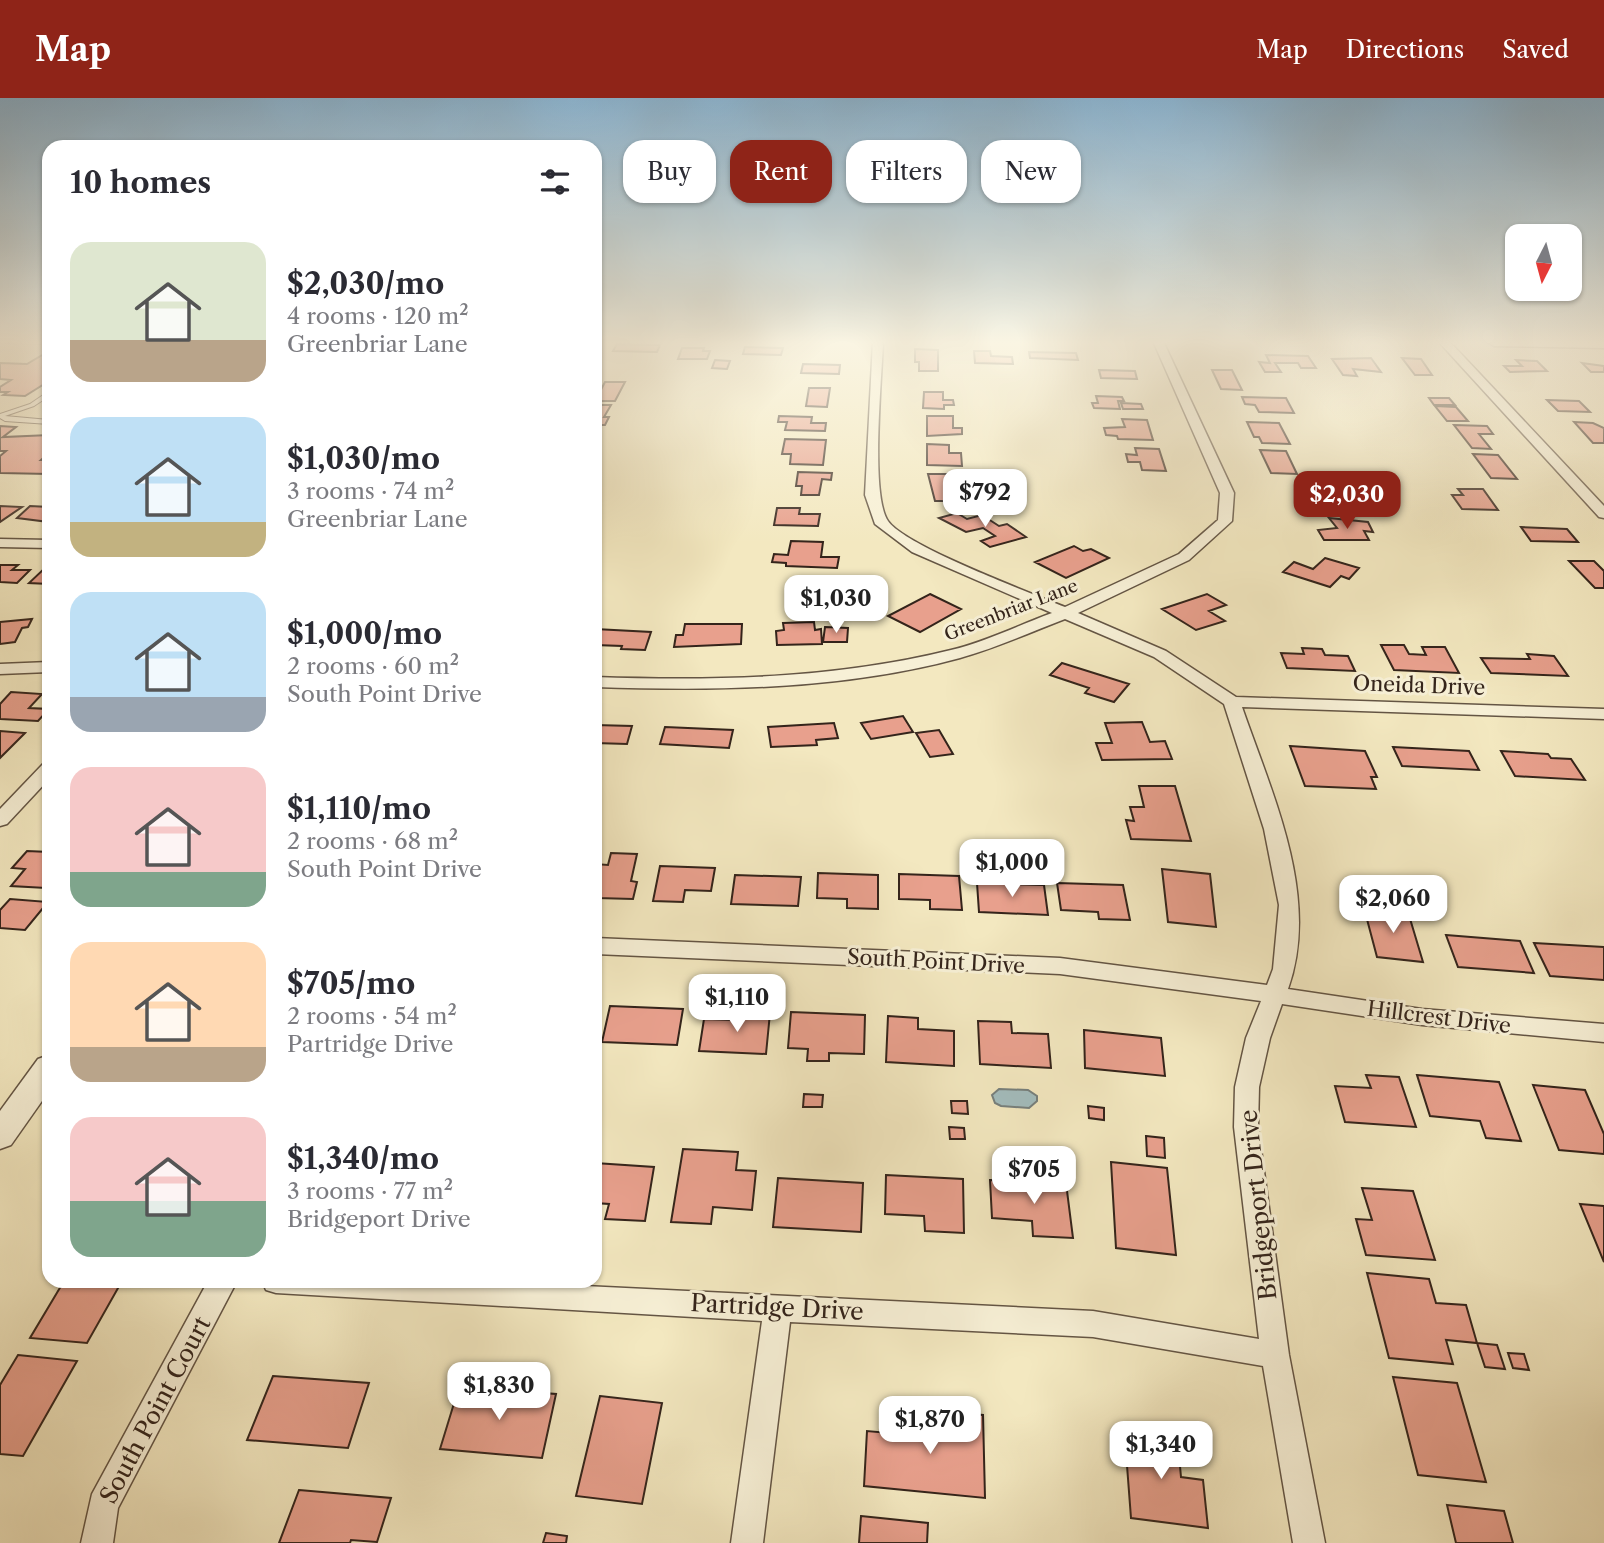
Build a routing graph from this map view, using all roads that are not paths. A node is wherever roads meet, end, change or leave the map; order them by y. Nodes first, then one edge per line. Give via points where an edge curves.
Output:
1 (22, 408) edge
2 (875, 408) edge
3 (1188, 408) edge
4 (1506, 408) edge
5 (0, 416) edge
6 (42, 422) edge
7 (1604, 514) edge
8 (0, 543) edge
9 (42, 544) edge
10 (1066, 613) junction
11 (42, 667) edge
12 (0, 669) edge
13 (602, 682) edge
14 (1232, 702) junction
15 (1604, 714) edge
16 (42, 775) edge
17 (0, 820) edge
18 (602, 946) edge
19 (1275, 994) junction
20 (1604, 1033) edge
21 (42, 1077) edge
22 (0, 1136) edge
23 (219, 1288) edge
24 (391, 1288) edge
25 (778, 1307) junction
26 (1275, 1355) junction
27 (97, 1543) edge
28 (747, 1543) edge
29 (1309, 1543) edge

1 - 5 lane
2 - 10 street via 872,495 882,524 917,549
3 - 10 street, Greenbriar Lane via 1227,494 1225,520 1184,556
4 - 7 street
5 - 6 lane
8 - 9 street
10 - 13 street, Greenbriar Lane via 957,654 822,679 685,685
10 - 14 street via 1160,654
11 - 12 street
14 - 15 street, Oneida Drive
14 - 19 street, Bridgeport Drive via 1274,829 1289,905 1284,968
16 - 17 street
18 - 19 street, South Point Drive via 1060,967
19 - 20 street, Hillcrest Drive via 1422,1017
19 - 26 street, Bridgeport Drive via 1258,1038 1247,1087 1246,1127
21 - 22 street
23 - 27 street, South Point Court via 103,1505
24 - 25 street, Partridge Drive
25 - 26 street, Partridge Drive via 1093,1324
25 - 28 street
26 - 29 street, Bridgeport Drive

